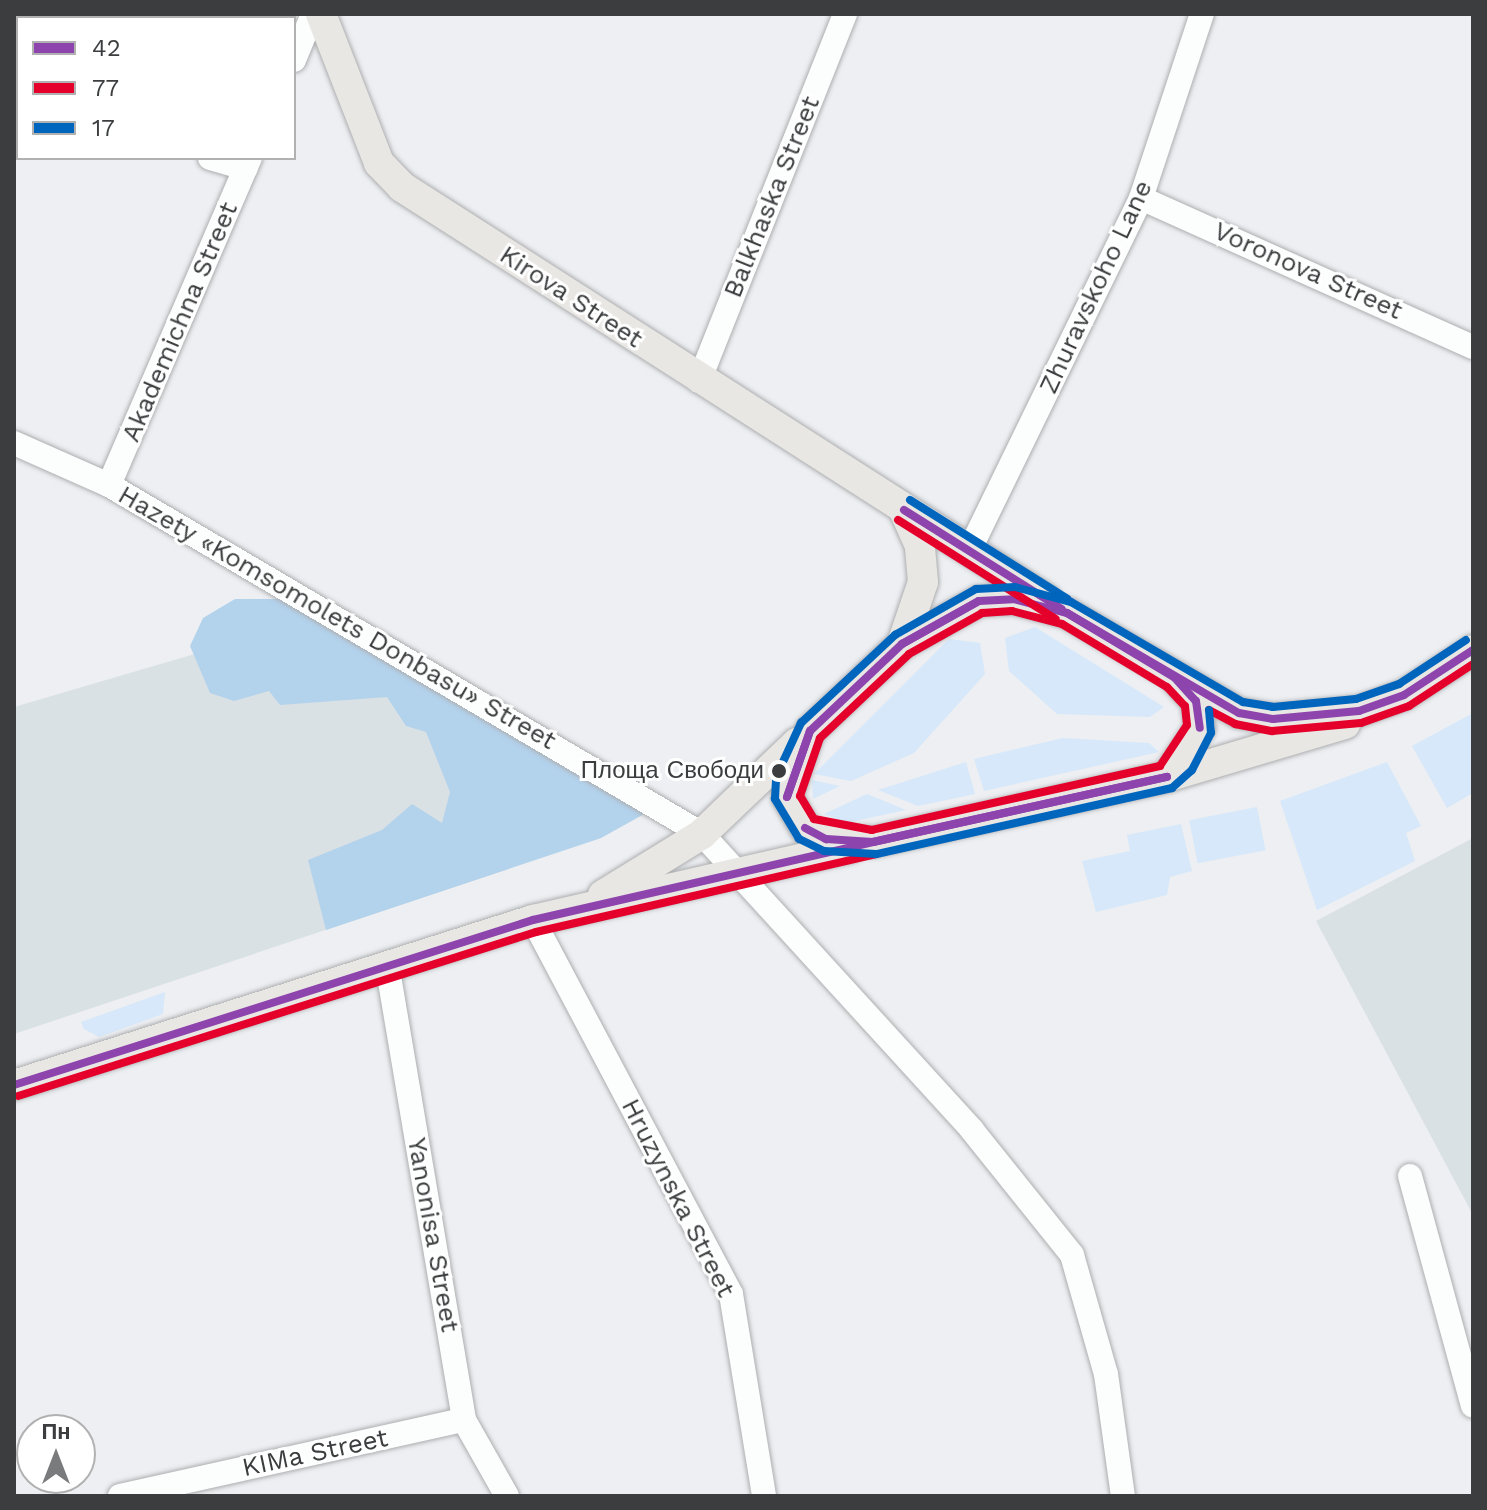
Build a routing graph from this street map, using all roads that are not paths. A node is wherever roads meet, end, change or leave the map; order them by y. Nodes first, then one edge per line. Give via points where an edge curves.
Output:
1 (313, 14) edge
2 (321, 14) edge
3 (845, 14) edge
4 (1202, 14) edge
5 (296, 55) edge
6 (225, 160) edge
7 (248, 163) edge
8 (1141, 198) junction
9 (1473, 347) edge
10 (699, 381) junction
11 (14, 443) edge
12 (109, 485) junction
13 (904, 510) junction
14 (969, 551) junction
15 (1067, 613) junction
16 (902, 644) junction
17 (1473, 650) edge
18 (1175, 678) junction
19 (1404, 695) junction
20 (810, 731) junction
21 (1167, 777) junction
22 (702, 834) junction
23 (873, 842) junction
24 (742, 872) junction
25 (584, 907) junction
26 (533, 920) junction
27 (387, 964) junction
28 (14, 1085) edge
29 (1410, 1176) dead end
30 (1473, 1406) edge
31 (464, 1420) junction
32 (120, 1496) edge
33 (507, 1496) edge
34 (764, 1496) edge
35 (1123, 1496) edge

1 - 5 street
2 - 10 main road, Kirova Street via 390,177
3 - 10 street, Balkhaska Street
4 - 8 street, Zhuravskoho Lane
6 - 7 street
7 - 12 street, Akademichna Street
8 - 9 street, Voronova Street
8 - 14 street, Zhuravskoho Lane
10 - 13 main road, Kirova Street
11 - 12 street, Hazety «Komsomolets Donbasu» Street
12 - 22 street, Hazety «Komsomolets Donbasu» Street
13 - 14 main road, Kirova Street
13 - 16 main road, Kirova Street via 920,546 923,582
14 - 15 main road, Kirova Street
15 - 16 main road, Kirova Street via 1013,599 979,601
15 - 18 main road, Kirova Street
16 - 20 main road, Kirova Street
17 - 19 main road, Kirova Street
18 - 19 main road, Kirova Street via 1239,713 1273,719 1316,720
18 - 21 main road, Kirova Street via 1196,701 1200,728
19 - 21 main road via 1316,738
20 - 22 main road
20 - 23 main road, Kirova Street via 787,781 794,815 826,839
21 - 23 main road, Kirova Street
22 - 24 street, Hazety «Komsomolets Donbasu» Street
22 - 25 main road
23 - 24 main road
24 - 25 main road
24 - 35 street, Hazety «Komsomolets Donbasu» Street via 972,1130 1072,1255 1106,1374
25 - 26 main road
26 - 27 main road
26 - 34 street, Hruzynska Street via 731,1294
27 - 28 main road
27 - 31 street, Yanonisa Street
29 - 30 street
31 - 32 street, KIMa Street
31 - 33 street, Yanonisa Street

